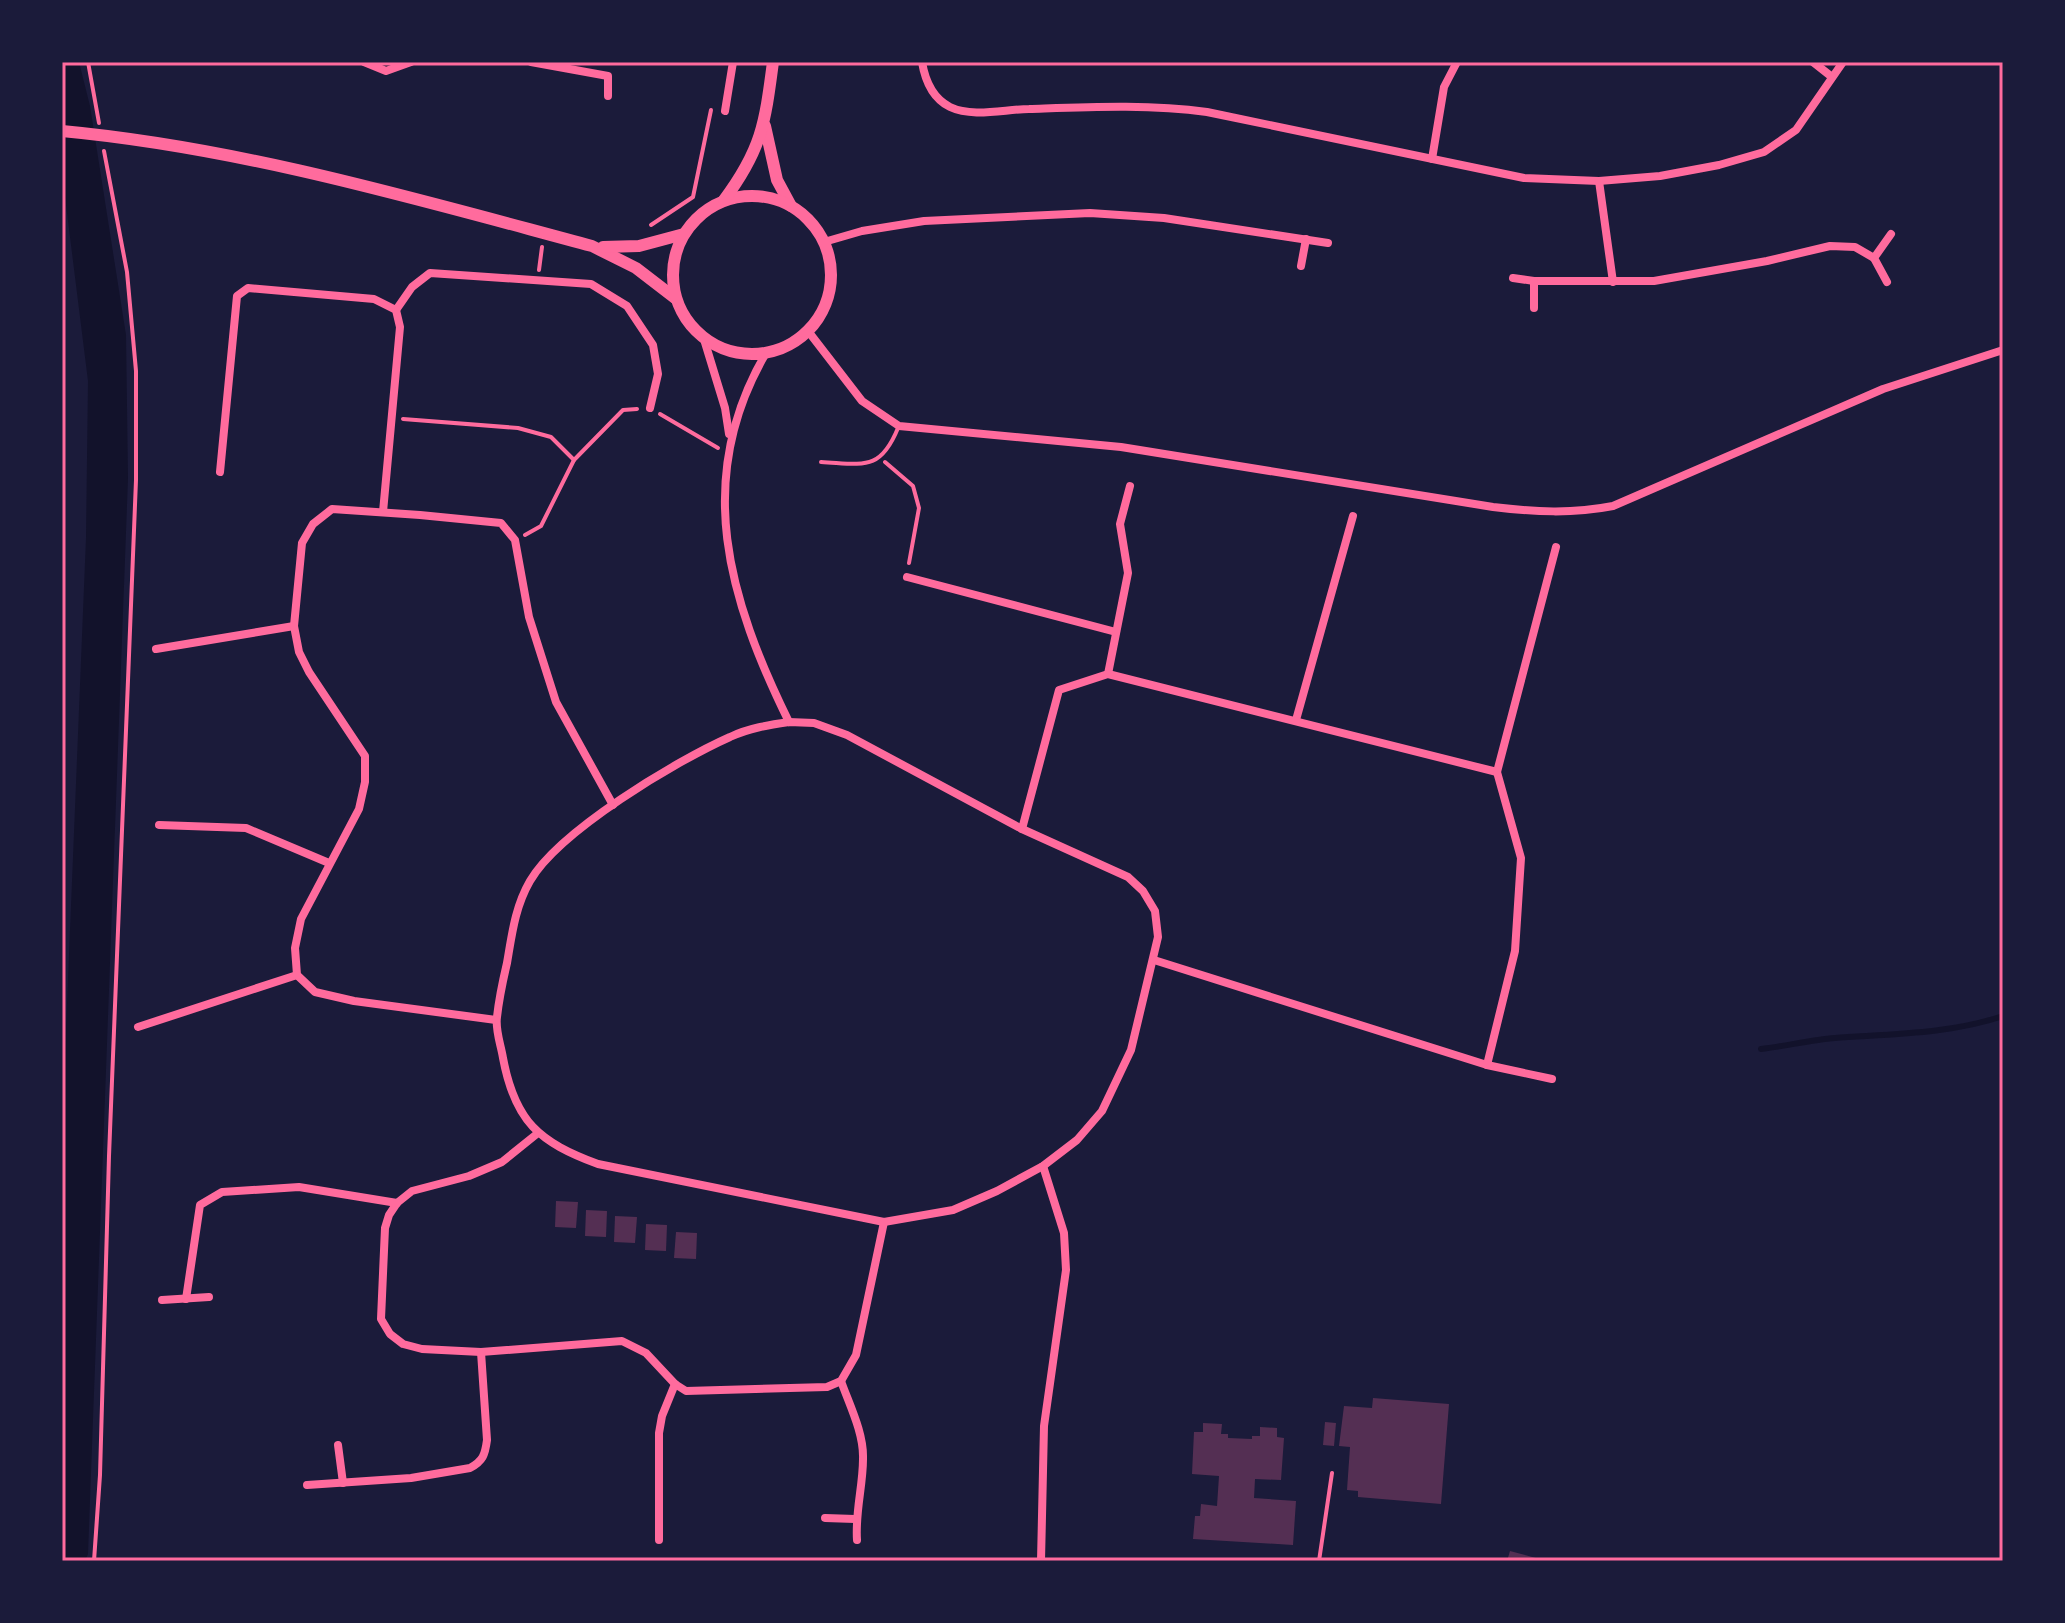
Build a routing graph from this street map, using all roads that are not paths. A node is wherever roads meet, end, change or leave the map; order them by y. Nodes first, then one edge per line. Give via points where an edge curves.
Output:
1 (364, 62) edge
2 (411, 62) edge
3 (531, 62) edge
4 (733, 62) edge
5 (773, 62) edge
6 (922, 62) edge
7 (1457, 62) edge
8 (1813, 62) edge
9 (1843, 62) edge
10 (1832, 77) junction
11 (608, 96) dead end
12 (725, 111) road end
13 (764, 126) junction
14 (62, 131) edge
15 (1432, 159) junction
16 (1599, 181) junction
17 (724, 200) junction
18 (791, 206) junction
19 (684, 234) junction
20 (1891, 234) dead end
21 (1306, 239) junction
22 (824, 242) junction
23 (1328, 243) dead end
24 (592, 246) junction
25 (1874, 258) junction
26 (1301, 266) dead end
27 (1513, 278) dead end
28 (1534, 281) junction
29 (1613, 282) junction
30 (1887, 282) dead end
31 (675, 298) junction
32 (1534, 308) dead end
33 (396, 310) junction
34 (808, 331) junction
35 (703, 336) junction
36 (2003, 350) edge
37 (766, 353) junction
38 (650, 408) road end
39 (899, 426) junction
40 (729, 444) junction
41 (821, 462) dead end
42 (220, 472) dead end
43 (1130, 486) dead end
44 (383, 512) junction
45 (1353, 516) dead end
46 (1556, 547) dead end
47 (907, 577) road end
48 (294, 626) junction
49 (1116, 632) junction
50 (156, 649) dead end
51 (1108, 674) junction
52 (1296, 720) junction
53 (789, 722) junction
54 (1497, 772) junction
55 (613, 805) junction
56 (159, 825) dead end
57 (1022, 829) junction
58 (329, 863) junction
59 (1154, 960) junction
60 (297, 975) junction
61 (496, 1020) junction
62 (138, 1027) dead end
63 (1487, 1065) junction
64 (1552, 1079) dead end
65 (538, 1133) junction
66 (1043, 1166) junction
67 (397, 1203) junction
68 (884, 1222) junction
69 (209, 1297) dead end
70 (186, 1299) junction
71 (162, 1300) dead end
72 (481, 1352) junction
73 (841, 1381) junction
74 (675, 1384) junction
75 (338, 1445) dead end
76 (1332, 1473) dead end
77 (343, 1483) junction
78 (307, 1485) dead end
79 (825, 1518) dead end
80 (855, 1519) junction
81 (659, 1540) dead end
82 (857, 1540) dead end
83 (1041, 1561) edge
84 (1319, 1561) edge

1 - 2 street via 386,71
3 - 11 street via 608,76
4 - 12 street
5 - 13 main road
6 - 15 street via 934,94 950,107 973,112 1168,107
7 - 15 street via 1444,87
8 - 10 street
9 - 10 street
10 - 16 street via 1796,130 1764,152 1660,176
13 - 17 main road via 754,156
13 - 18 main road via 777,180
14 - 24 main road via 134,138 290,166
15 - 16 street via 1524,178
16 - 29 street
17 - 18 main road via 759,196
17 - 19 main road via 703,211
18 - 22 main road
19 - 24 main road via 639,246
19 - 31 main road via 673,264
20 - 25 street
21 - 22 street via 1090,213 924,221
21 - 23 street
21 - 26 street
22 - 34 main road via 831,283 826,303
24 - 31 main road via 636,268
25 - 29 street via 1855,247 1830,246 1654,281
25 - 30 street
27 - 28 street
28 - 29 street
28 - 32 street
31 - 35 main road
33 - 38 street via 430,273 591,284 627,306 653,345 658,374
33 - 42 street via 374,299 248,288 237,296
33 - 44 street via 400,327
34 - 37 main road
34 - 39 street via 862,401
35 - 37 main road via 737,353
35 - 40 street via 725,408
36 - 39 street via 1883,389 1649,493 1581,512 1493,507 1121,447
37 - 40 street via 751,379
39 - 41 lane via 881,459
40 - 53 street via 731,572 761,664
43 - 49 street via 1120,524 1128,573
44 - 48 street via 332,509 313,524 302,543
44 - 55 street via 501,523 515,540 529,617 556,702
45 - 52 street
46 - 54 street
47 - 49 street
48 - 50 street
48 - 58 street via 309,672 365,756 359,809
49 - 51 street
51 - 52 street
51 - 57 street via 1059,690
52 - 54 street
53 - 55 street via 731,736
53 - 57 street via 814,723 847,735
54 - 63 street via 1521,858 1515,951
55 - 61 street via 564,843 530,881 516,909
56 - 58 street via 246,828
57 - 59 street via 1128,877 1143,891 1155,911
58 - 60 street via 301,919
59 - 63 street
59 - 66 street via 1131,1050 1102,1111 1077,1140
60 - 61 street via 315,992 354,1001
60 - 62 street
61 - 65 street via 509,1088
63 - 64 street
65 - 67 street via 502,1162 412,1191
65 - 68 street via 563,1151 598,1164
66 - 68 street via 953,1210
66 - 83 street via 1064,1233 1066,1270 1044,1426
67 - 70 street via 299,1187 222,1192 200,1205
67 - 72 street via 385,1228 381,1319 403,1344
68 - 73 street via 856,1355
69 - 70 street
70 - 71 street
72 - 74 street via 622,1341 646,1353
72 - 77 street via 487,1440 478,1463 411,1478
73 - 74 street via 827,1387 700,1392
73 - 80 street via 864,1456
74 - 81 street via 659,1433
75 - 77 street
76 - 84 lane
77 - 78 street
79 - 80 street
80 - 82 street

